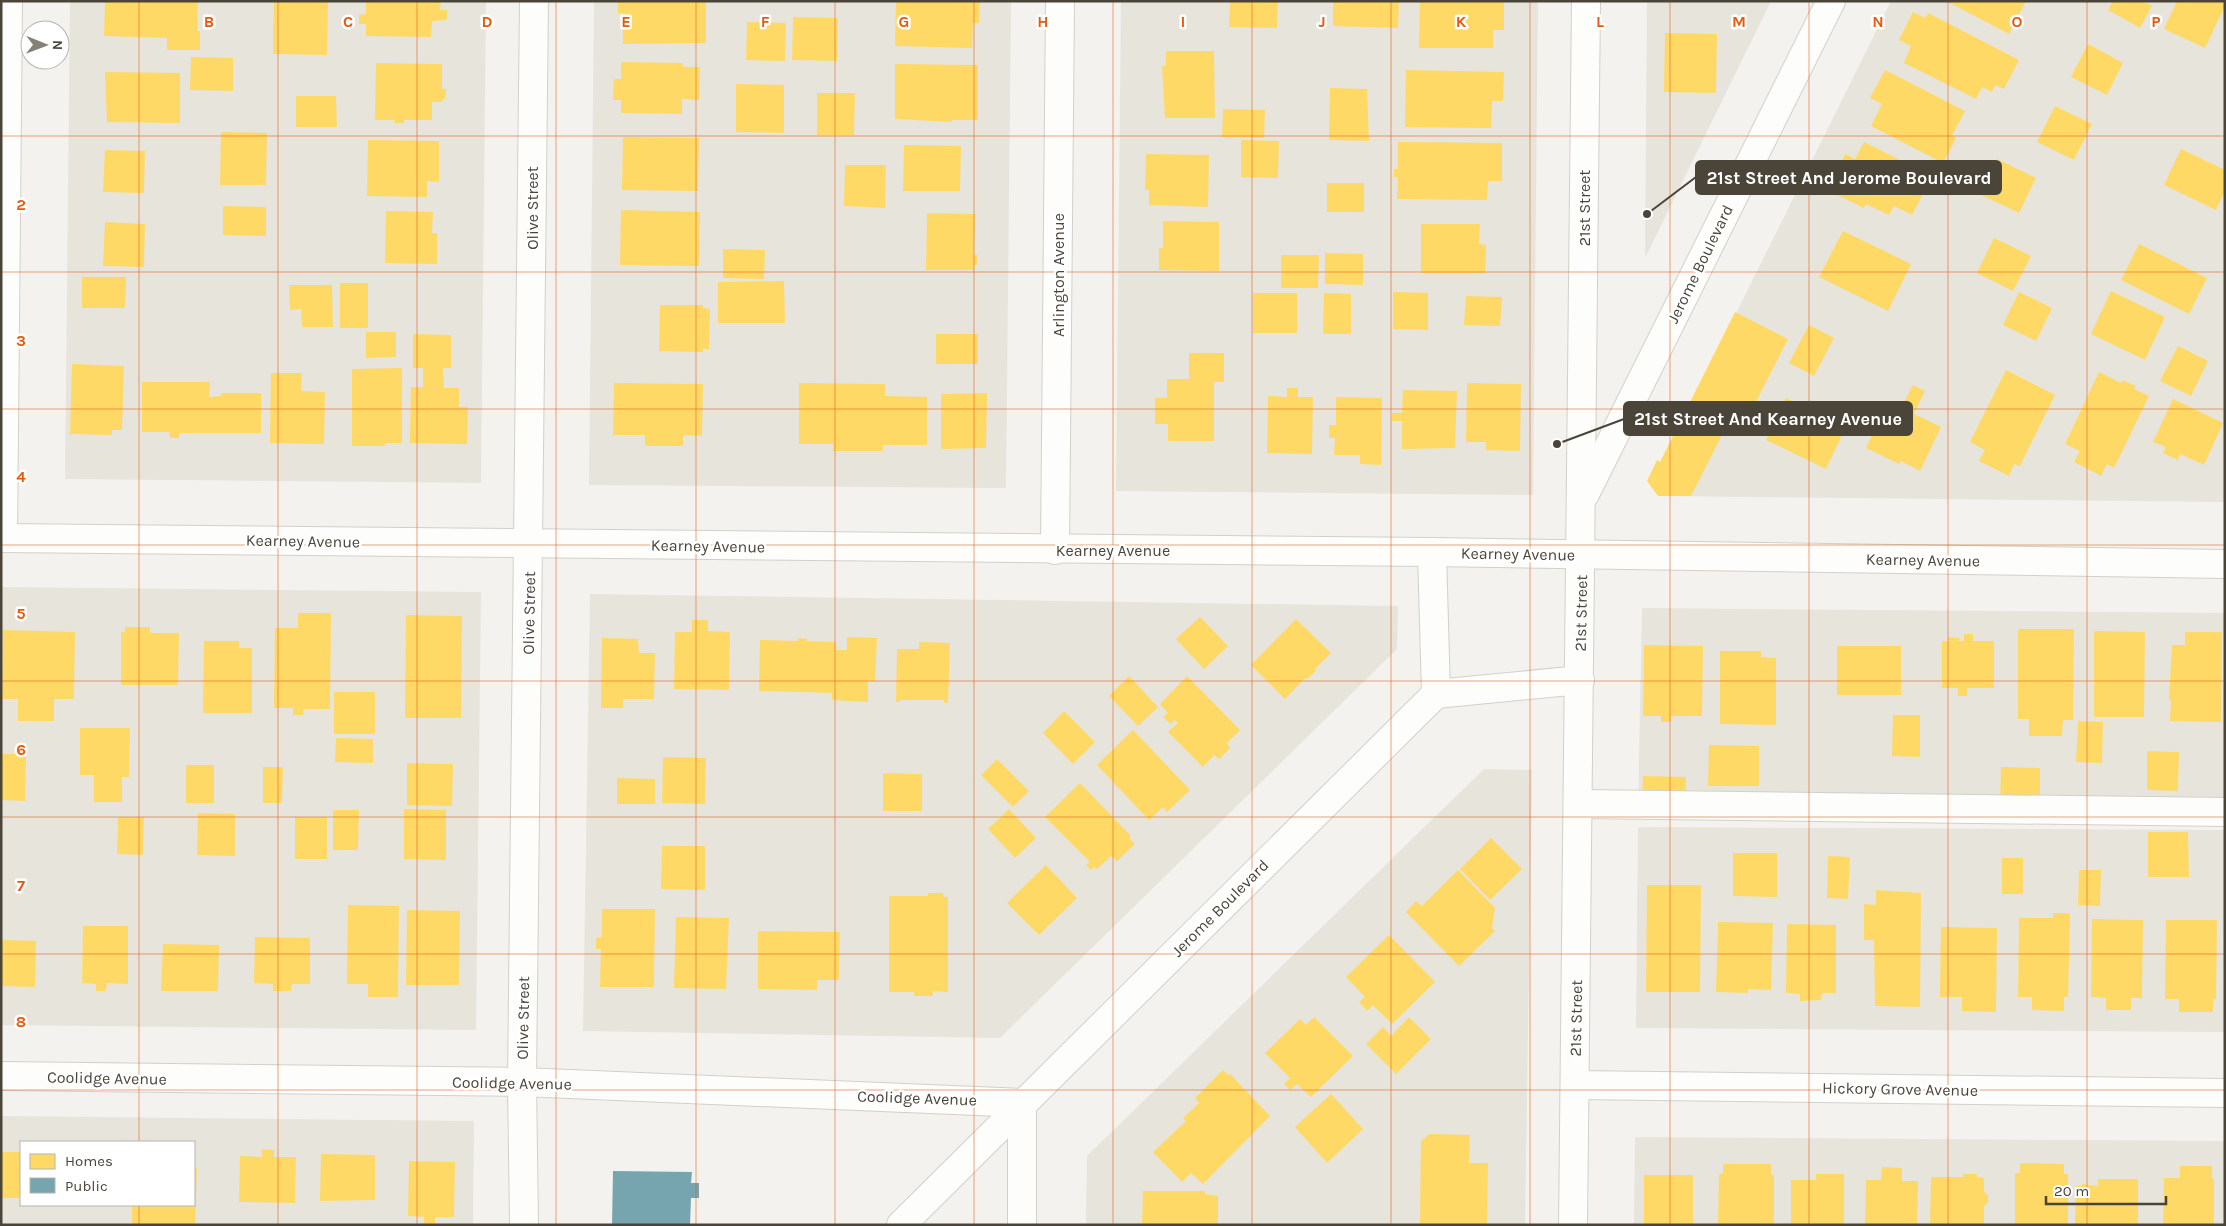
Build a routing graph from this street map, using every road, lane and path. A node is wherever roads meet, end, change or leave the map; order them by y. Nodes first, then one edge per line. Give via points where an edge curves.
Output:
1 (8, 1) edge
2 (534, 1) edge
3 (1060, 1) edge
4 (1586, 1) edge
5 (1830, 1) edge
6 (1582, 500) junction
7 (2, 538) edge
8 (530, 544) junction
9 (1055, 550) junction
10 (1432, 552) junction
11 (1582, 556) junction
12 (2225, 564) edge
13 (1580, 680) junction
14 (1436, 694) junction
15 (1579, 804) junction
16 (2225, 812) edge
17 (1, 1076) edge
18 (522, 1082) junction
19 (1575, 1086) junction
20 (2225, 1093) edge
21 (1022, 1103) junction
22 (524, 1225) edge
23 (901, 1225) edge
24 (1022, 1225) edge
25 (1573, 1225) edge

1 - 7 street
2 - 8 street, Olive Street
3 - 9 street, Arlington Avenue
4 - 6 street, 21st Street
5 - 6 street, Jerome Boulevard
6 - 11 street, 21st Street
7 - 8 street, Kearney Avenue
8 - 9 street, Kearney Avenue
8 - 18 street, Olive Street
9 - 10 street, Kearney Avenue
10 - 11 street, Kearney Avenue
10 - 14 street
11 - 12 street, Kearney Avenue
11 - 13 street, 21st Street
13 - 14 street
13 - 15 street, 21st Street
14 - 21 street, Jerome Boulevard
15 - 16 street
15 - 19 street, 21st Street
17 - 18 street, Coolidge Avenue
18 - 21 street, Coolidge Avenue
18 - 22 street, Olive Street
19 - 20 street, Hickory Grove Avenue
19 - 25 street, 21st Street
21 - 23 street, Jerome Boulevard
21 - 24 street

